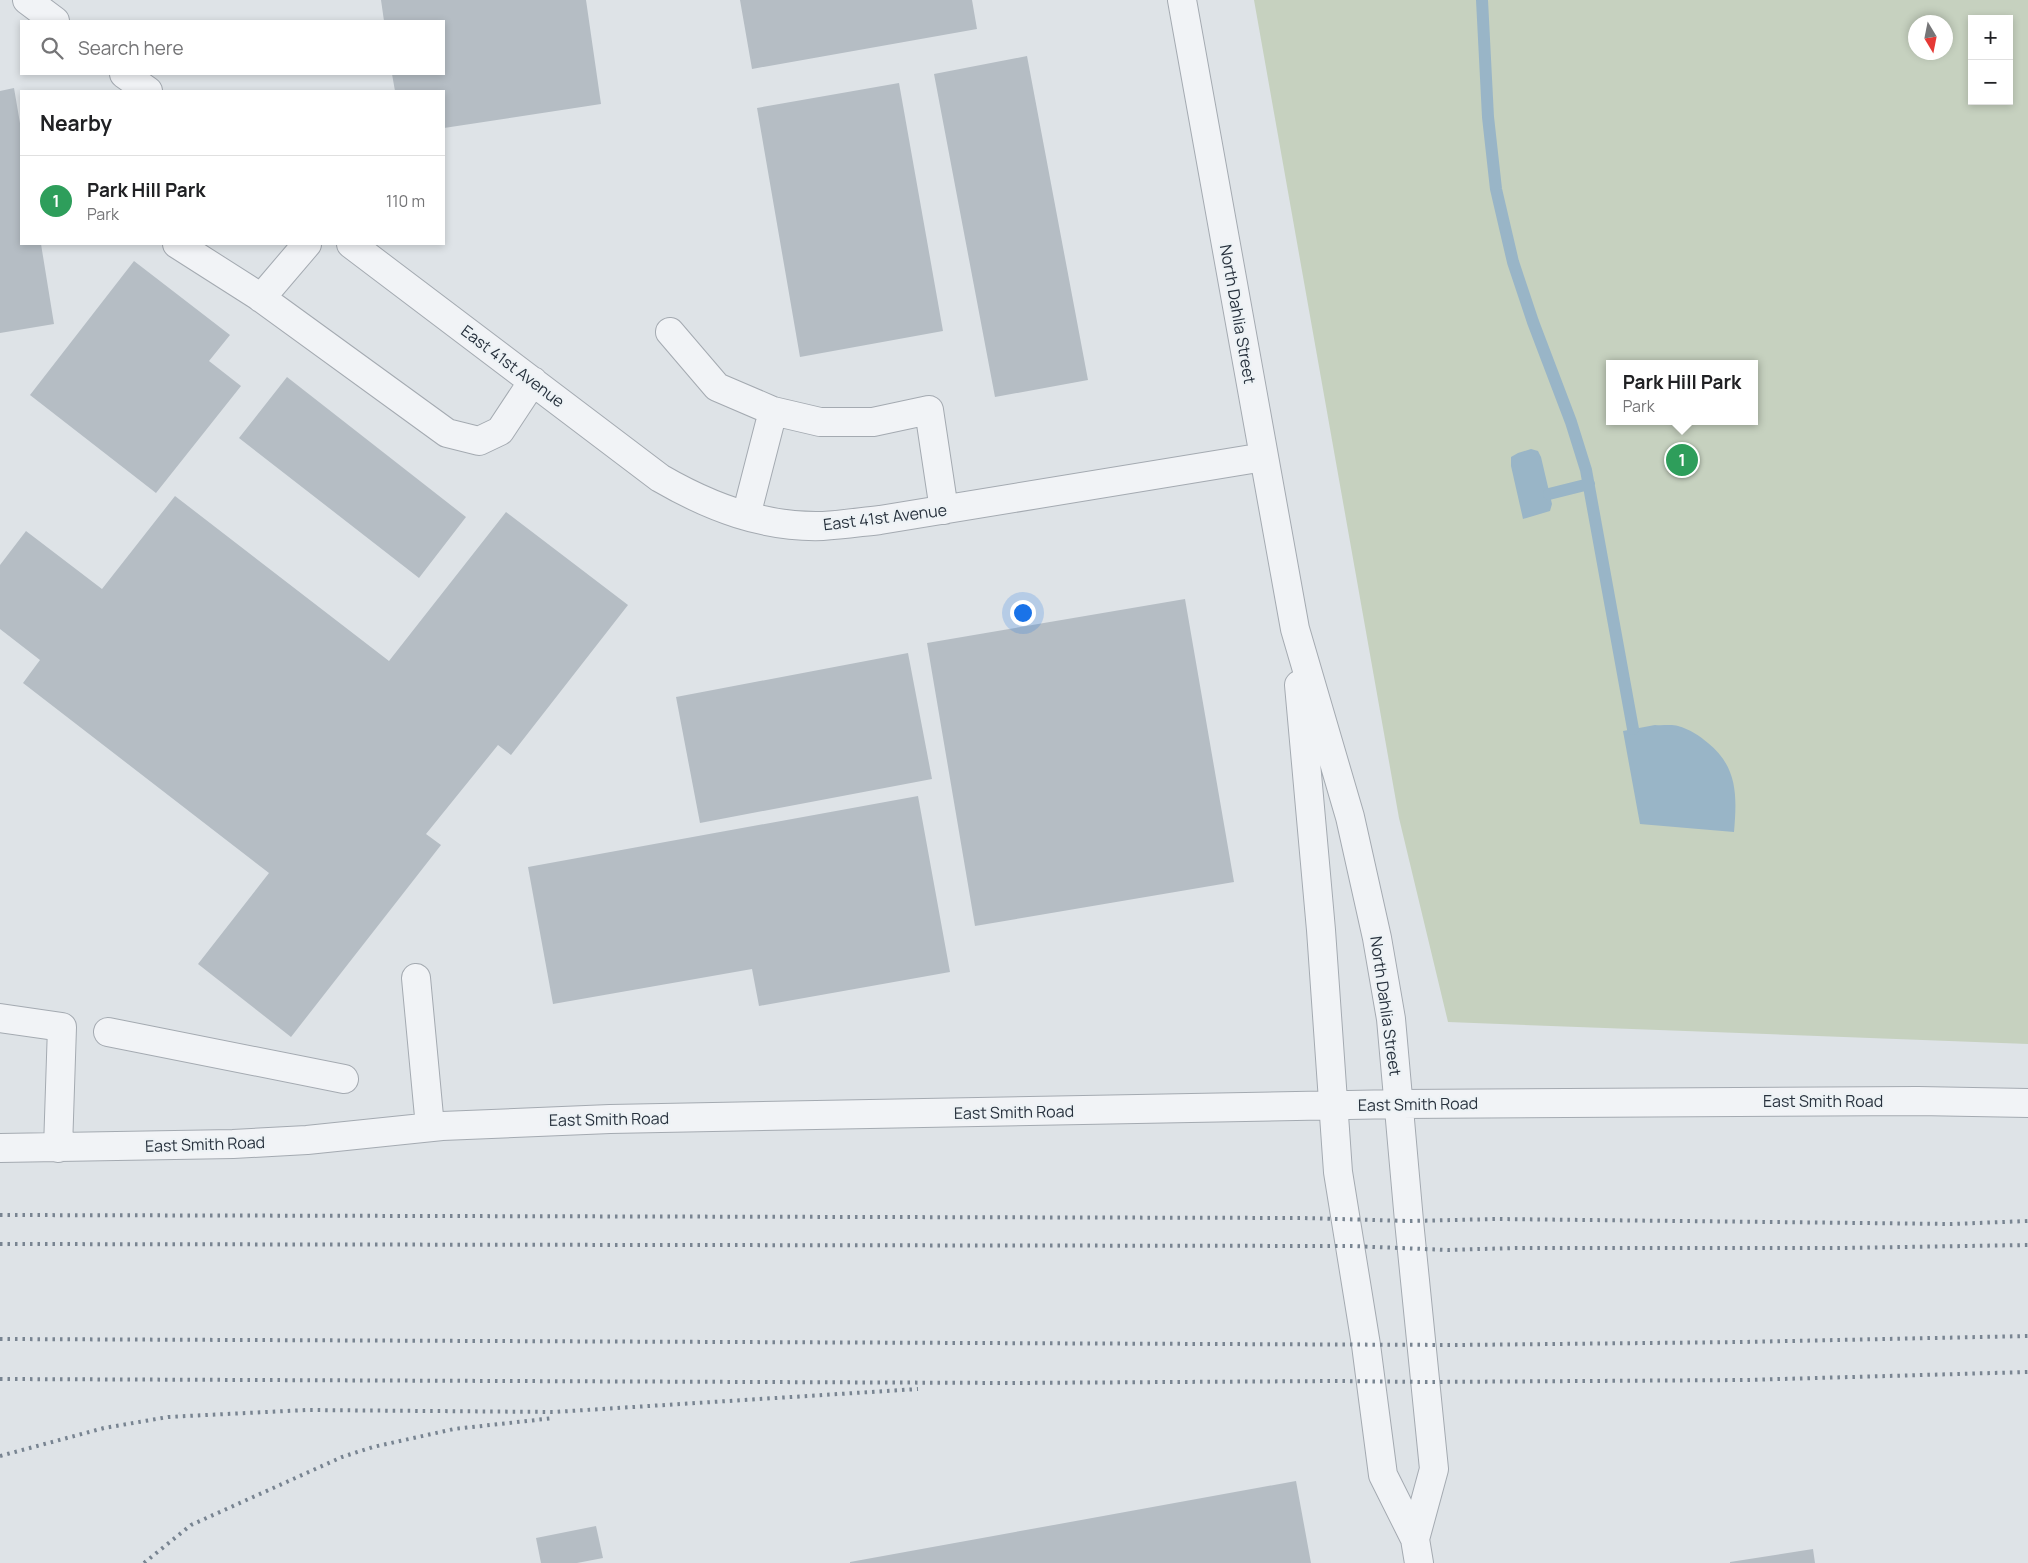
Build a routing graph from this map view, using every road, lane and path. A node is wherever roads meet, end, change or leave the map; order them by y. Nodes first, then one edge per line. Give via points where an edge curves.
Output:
1 (27, 0) edge
2 (1182, 0) edge
3 (54, 20) edge
4 (179, 245) edge
5 (306, 245) edge
6 (352, 245) edge
7 (261, 298) junction
8 (670, 332) dead end
9 (533, 381) junction
10 (773, 411) junction
11 (1264, 457) junction
12 (944, 510) junction
13 (746, 516) junction
14 (1295, 629) junction
15 (416, 978) dead end
16 (0, 1018) edge
17 (108, 1032) dead end
18 (344, 1079) dead end
19 (2028, 1103) edge
20 (1400, 1104) junction
21 (1332, 1106) junction
22 (430, 1127) junction
23 (0, 1148) edge
24 (58, 1148) junction
25 (1417, 1551) edge

1 - 3 street
2 - 11 street, North Dahlia Street
4 - 7 street
5 - 7 street
6 - 9 street, East 41st Avenue
7 - 9 street via 447,433 479,441 500,431
8 - 10 street via 717,387
9 - 13 street, East 41st Avenue via 660,478 694,497
10 - 12 street via 820,422 873,422 929,410
10 - 13 street
11 - 12 street, East 41st Avenue
11 - 14 street, North Dahlia Street
12 - 13 street, East 41st Avenue via 822,526 776,524
14 - 20 street, North Dahlia Street via 1352,826 1388,996
14 - 21 street, North Dahlia Street
15 - 22 street
16 - 24 street via 62,1027
17 - 18 street
19 - 20 street, East Smith Road
20 - 21 street, East Smith Road
20 - 25 street, North Dahlia Street via 1434,1469
21 - 22 street, East Smith Road via 610,1119
21 - 25 street, North Dahlia Street via 1338,1172 1383,1475
22 - 24 street, East Smith Road via 270,1142
23 - 24 street, East Smith Road

